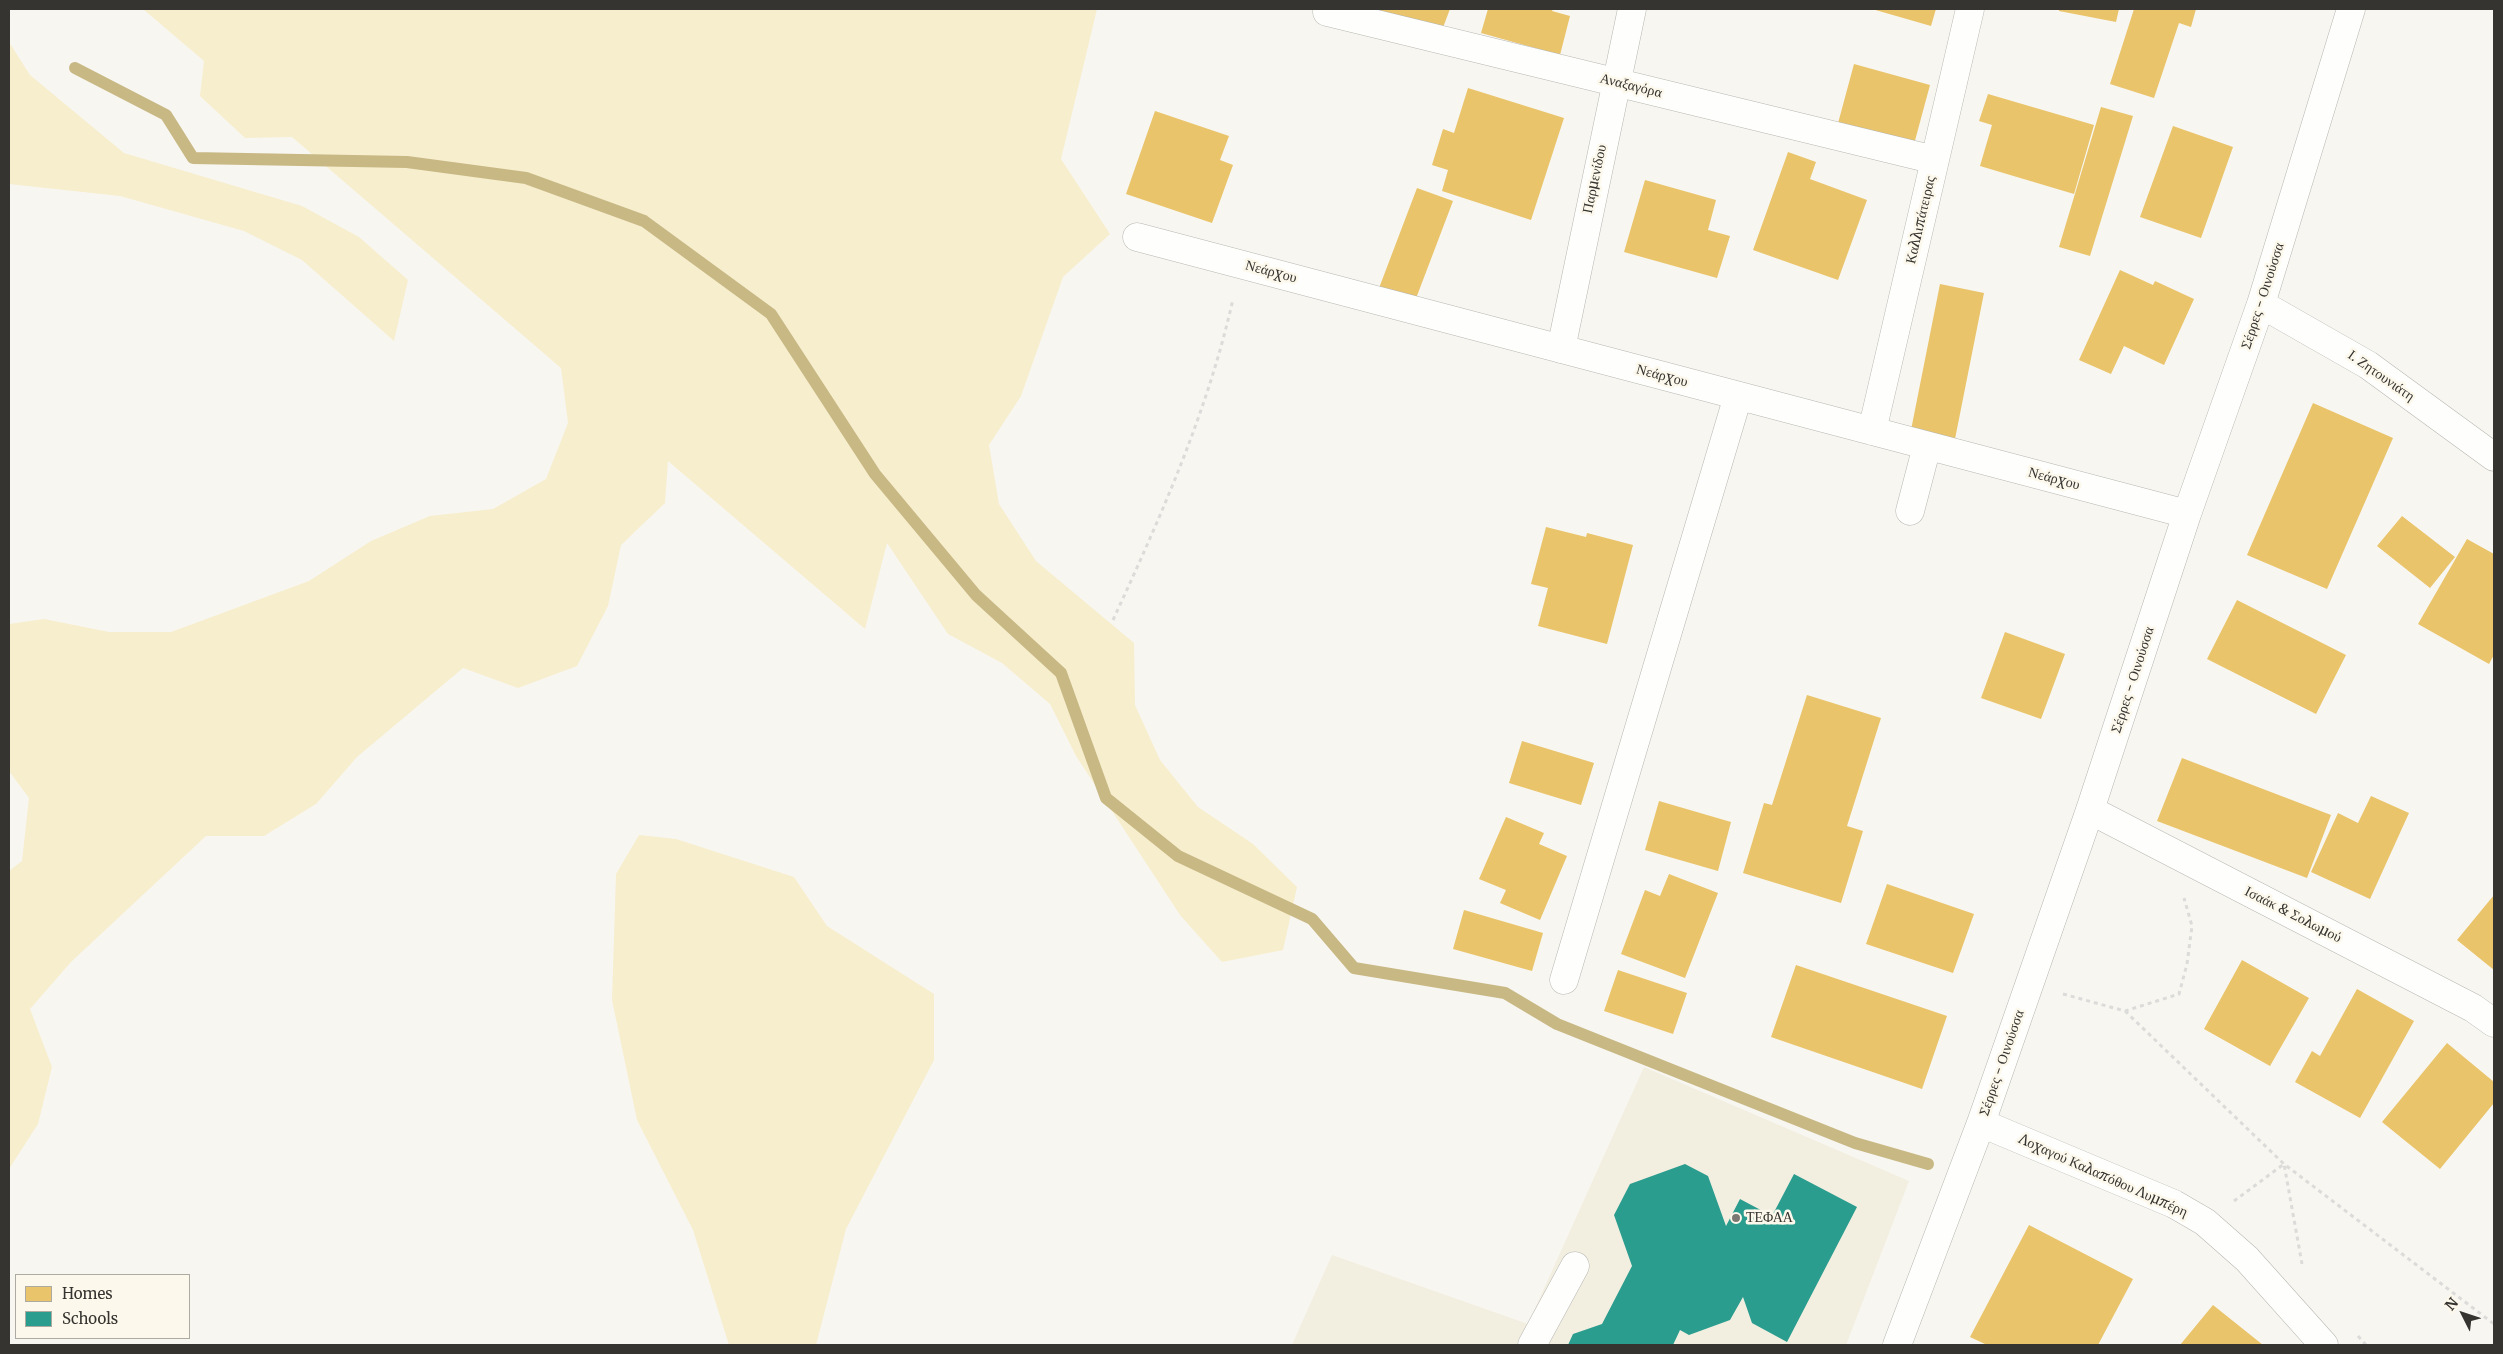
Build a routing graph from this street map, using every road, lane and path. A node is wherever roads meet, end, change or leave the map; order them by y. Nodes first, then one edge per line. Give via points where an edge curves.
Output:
1 (1632, 9) edge
2 (1970, 9) edge
3 (2351, 9) edge
4 (1327, 12) dead end
5 (1615, 82) junction
6 (1935, 160) junction
7 (1137, 237) dead end
8 (1241, 265) junction
9 (2262, 304) junction
10 (1561, 349) junction
11 (1738, 396) junction
12 (1872, 431) junction
13 (1927, 446) junction
14 (2494, 457) edge
15 (1910, 511) dead end
16 (2187, 514) junction
17 (1113, 620) dead end
18 (2090, 810) junction
19 (2161, 847) junction
20 (1564, 980) dead end
21 (2029, 985) junction
22 (2126, 1011) junction
23 (2494, 1023) edge
24 (1981, 1123) junction
25 (2284, 1164) junction
26 (2205, 1222) junction
27 (1575, 1266) dead end
28 (2307, 1271) dead end
29 (2494, 1324) edge
30 (2354, 1330) dead end
31 (1903, 1343) edge
32 (1532, 1345) edge
33 (2324, 1345) edge
34 (2366, 1345) edge

1 - 5 street, Παρμενίδου
2 - 6 street, Καλλιπάτειρας
3 - 9 street, Σέρρες - Οινούσσα
4 - 5 street, Αναξαγόρα
5 - 6 street, Αναξαγόρα
5 - 10 street, Παρμενίδου
6 - 12 street, Καλλιπάτειρας
7 - 8 street, Νεάρχου
8 - 10 street, Νεάρχου
8 - 17 path via 1222,350 1194,431 1165,507
9 - 14 street, Ι. Ζητουνιάτη via 2368,365
9 - 16 street, Σέρρες - Οινούσσα
10 - 11 street, Νεάρχου
11 - 12 street, Νεάρχου
11 - 20 street
12 - 13 street, Νεάρχου
13 - 15 street
13 - 16 street, Νεάρχου
16 - 18 street, Σέρρες - Οινούσσα
18 - 19 street, Ισαάκ & Σολωμού
18 - 21 street, Σέρρες - Οινούσσα
19 - 22 path via 2183,892 2192,926 2187,964 2179,994
19 - 23 street, Ισαάκ & Σολωμού via 2473,1008
21 - 22 path
21 - 24 street, Σέρρες - Οινούσσα
22 - 25 path
24 - 26 street, Λοχαγού Καλαπόθου Λυμπέρη via 2174,1204
24 - 31 street, Σέρρες - Οινούσσα
25 - 26 path
25 - 28 path via 2301,1263
25 - 29 path
26 - 33 street, Λοχαγού Καλαπόθου Λυμπέρη via 2247,1259
27 - 32 street
30 - 34 path

